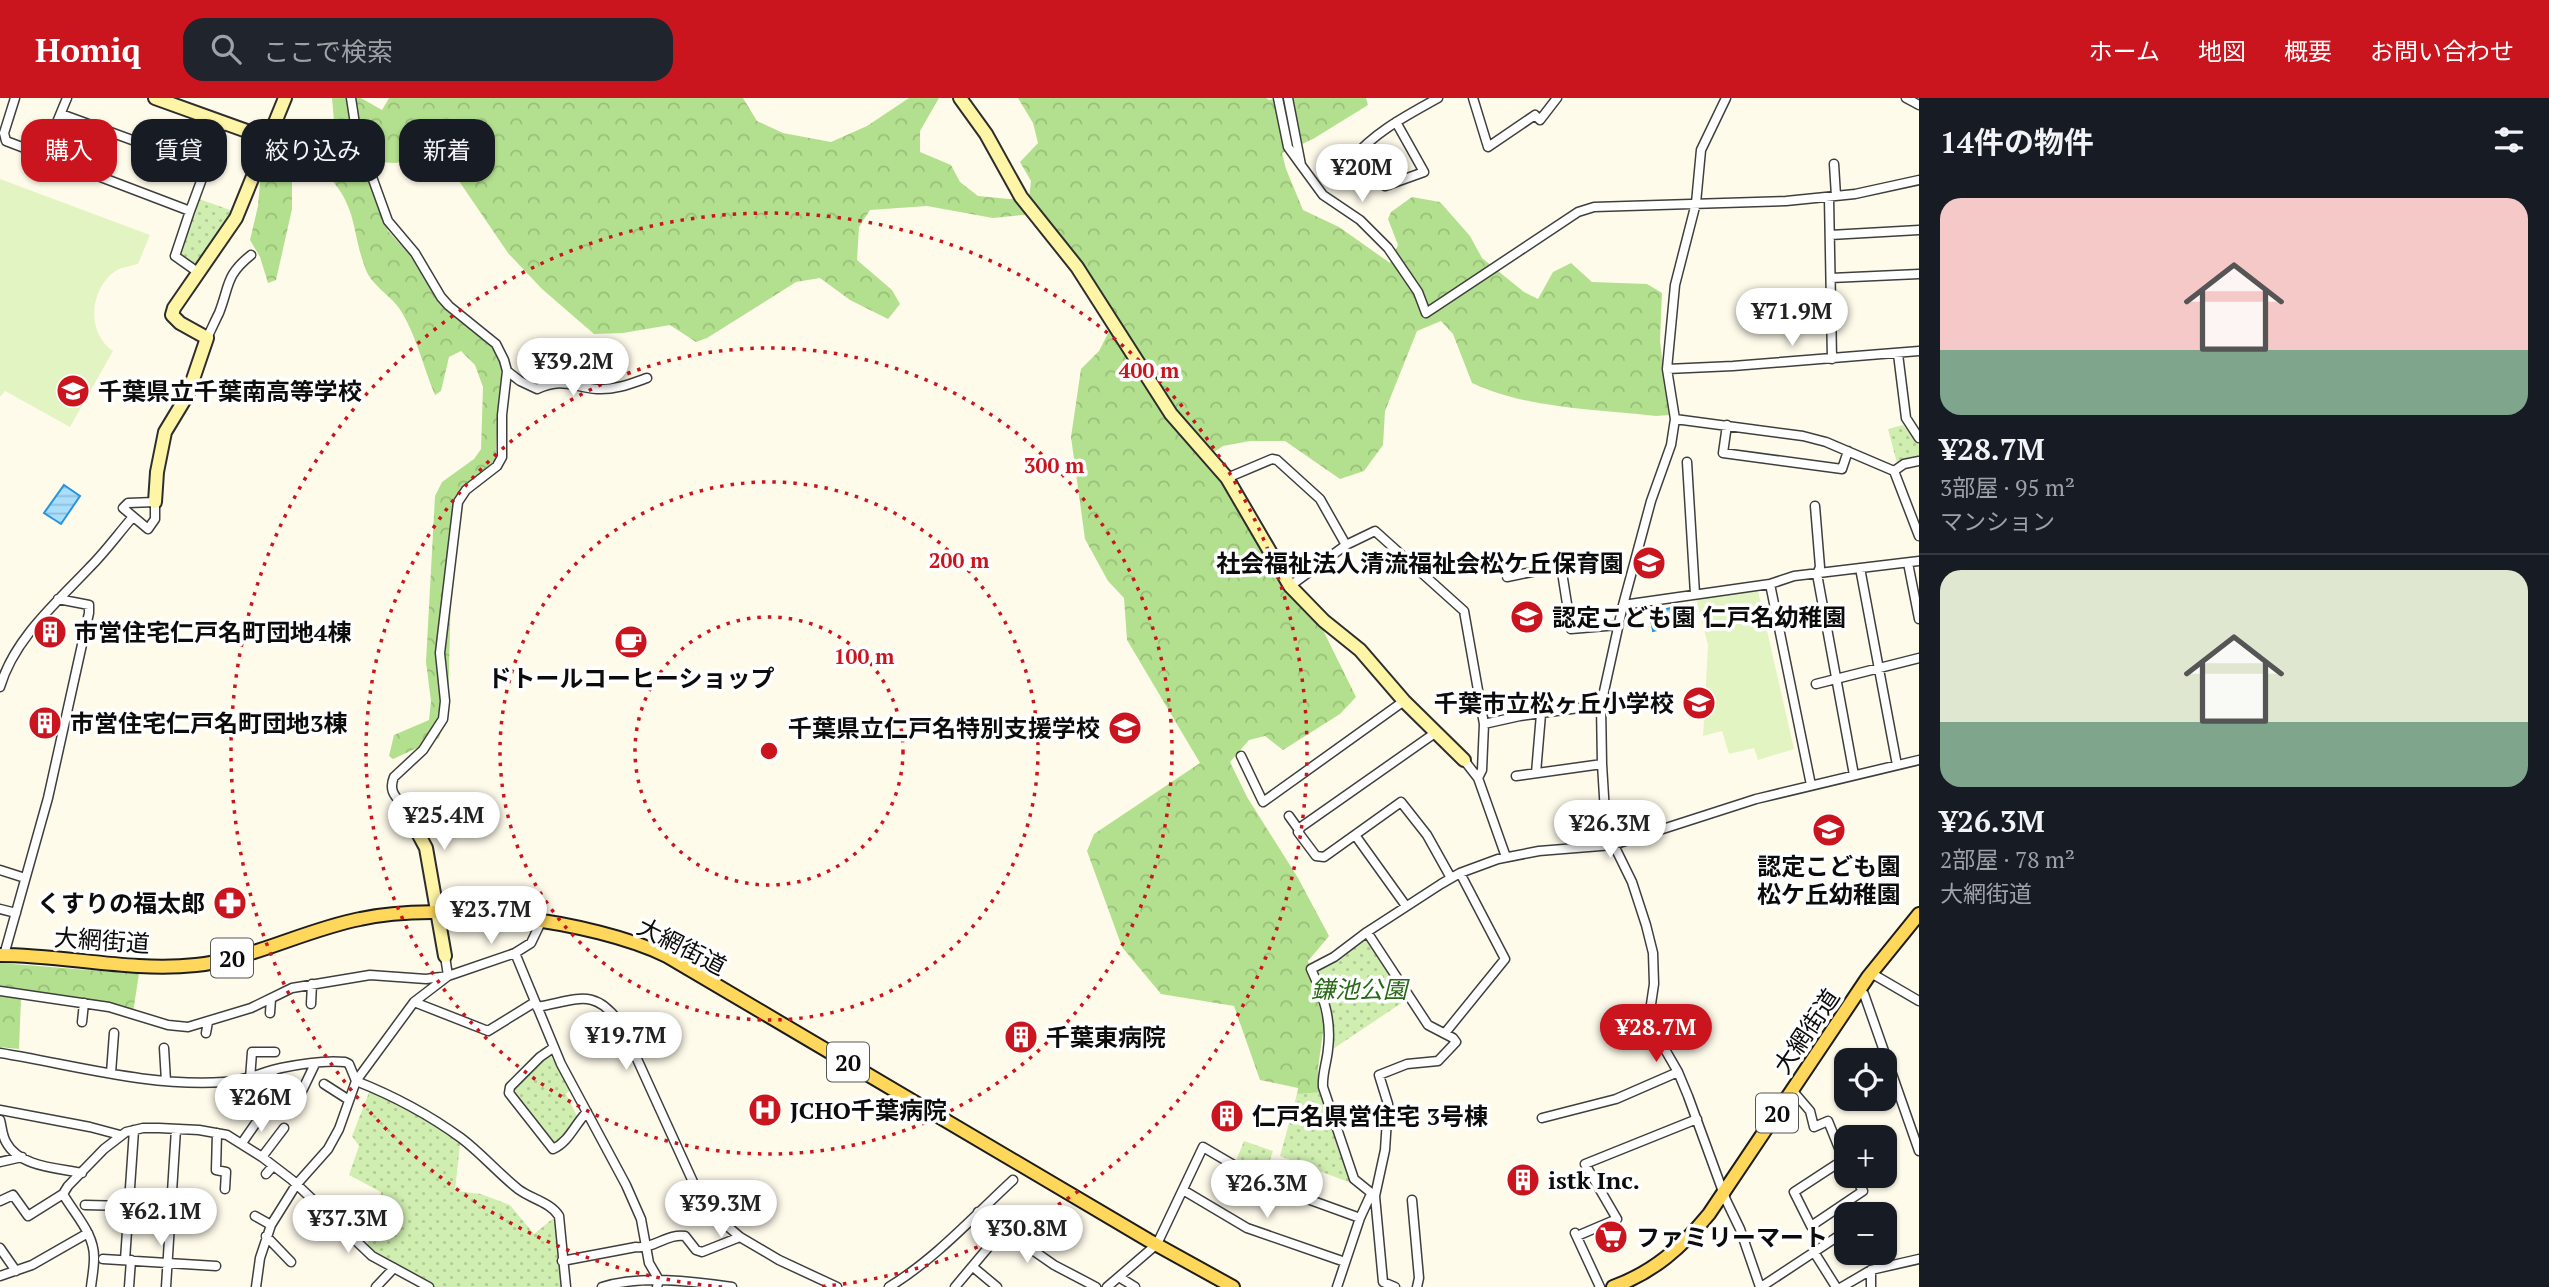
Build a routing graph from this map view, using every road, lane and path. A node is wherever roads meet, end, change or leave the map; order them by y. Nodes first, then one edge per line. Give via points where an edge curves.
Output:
1 (15, 98) edge
2 (67, 98) edge
3 (155, 98) edge
4 (285, 98) edge
5 (351, 98) edge
6 (960, 98) edge
7 (1278, 98) edge
8 (1289, 98) edge
9 (1437, 98) edge
10 (1473, 98) edge
11 (1556, 98) edge
12 (1726, 98) edge
13 (1906, 98) edge
14 (1919, 105) edge
15 (61, 114) junction
16 (59, 119) edge
17 (214, 119) edge
18 (277, 119) edge
19 (1396, 122) junction
20 (131, 140) edge
21 (21, 147) edge
22 (1834, 164) dead end
23 (1301, 165) junction
24 (1919, 180) edge
25 (112, 182) edge
26 (201, 182) edge
27 (251, 182) edge
28 (1833, 197) junction
29 (1696, 203) junction
30 (190, 211) junction
31 (1919, 230) edge
32 (1830, 235) junction
33 (251, 255) dead end
34 (199, 273) junction
35 (1919, 274) edge
36 (1830, 278) junction
37 (207, 338) junction
38 (1919, 351) edge
39 (1898, 354) junction
40 (1832, 359) junction
41 (1667, 369) junction
42 (507, 371) junction
43 (647, 378) dead end
44 (1675, 419) junction
45 (1727, 425) junction
46 (1919, 438) edge
47 (1848, 451) junction
48 (1919, 461) edge
49 (1686, 462) dead end
50 (1894, 471) junction
51 (1227, 478) junction
52 (155, 502) junction
53 (1815, 506) dead end
54 (132, 518) junction
55 (1919, 536) edge
56 (1346, 545) junction
57 (1919, 561) edge
58 (1908, 563) junction
59 (1860, 568) junction
60 (1816, 574) junction
61 (1507, 577) dead end
62 (1770, 583) junction
63 (1290, 586) junction
64 (1695, 594) junction
65 (58, 599) junction
66 (1623, 605) junction
67 (1919, 619) edge
68 (1618, 625) junction
69 (1919, 658) edge
70 (1879, 667) junction
71 (1836, 678) junction
72 (1816, 684) dead end
73 (0, 687) edge
74 (1404, 702) junction
75 (1601, 705) junction
76 (1541, 714) junction
77 (1484, 724) junction
78 (1435, 733) junction
79 (1241, 756) dead end
80 (1464, 760) joint
81 (1919, 760) edge
82 (1602, 764) junction
83 (1897, 765) junction
84 (1536, 773) junction
85 (1854, 775) junction
86 (1516, 776) dead end
87 (1478, 778) junction
88 (1811, 785) junction
89 (1263, 802) junction
90 (404, 807) joint
91 (1268, 813) dead end
92 (1289, 816) dead end
93 (1299, 830) junction
94 (1355, 835) junction
95 (1613, 845) junction
96 (1506, 857) junction
97 (0, 870) edge
98 (1460, 873) junction
99 (25, 878) junction
100 (1451, 878) junction
101 (1406, 906) junction
102 (0, 909) edge
103 (436, 912) junction
104 (16, 913) junction
105 (1919, 914) edge
106 (541, 922) junction
107 (1367, 932) junction
108 (515, 953) junction
109 (2, 955) edge
110 (445, 956) joint
111 (1871, 973) junction
112 (448, 976) junction
113 (312, 984) junction
114 (1858, 991) junction
115 (0, 992) edge
116 (271, 999) junction
117 (1919, 1001) edge
118 (414, 1002) junction
119 (84, 1003) junction
120 (311, 1004) dead end
121 (536, 1004) junction
122 (270, 1013) dead end
123 (82, 1022) dead end
124 (208, 1022) junction
125 (114, 1033) dead end
126 (206, 1033) dead end
127 (1445, 1033) junction
128 (164, 1048) dead end
129 (554, 1048) junction
130 (275, 1052) dead end
131 (0, 1053) edge
132 (316, 1064) junction
133 (1678, 1072) junction
134 (111, 1073) junction
135 (268, 1073) junction
136 (250, 1079) junction
137 (166, 1081) junction
138 (356, 1081) junction
139 (324, 1084) dead end
140 (1792, 1090) junction
141 (274, 1097) dead end
142 (349, 1100) junction
143 (0, 1110) edge
144 (587, 1112) junction
145 (1542, 1118) dead end
146 (1696, 1119) junction
147 (0, 1120) edge
148 (284, 1128) dead end
149 (176, 1129) junction
150 (134, 1130) junction
151 (217, 1133) junction
152 (120, 1135) junction
153 (1834, 1136) edge
154 (242, 1143) junction
155 (3, 1144) edge
156 (1919, 1151) edge
157 (22, 1157) junction
158 (262, 1157) junction
159 (0, 1162) edge
160 (273, 1166) junction
161 (1834, 1169) edge
162 (82, 1173) junction
163 (266, 1174) dead end
164 (1013, 1180) dead end
165 (296, 1185) junction
166 (1861, 1188) edge
167 (225, 1189) dead end
168 (1183, 1190) junction
169 (1723, 1193) junction
170 (63, 1194) junction
171 (1373, 1195) junction
172 (1412, 1200) dead end
173 (0, 1201) edge
174 (85, 1205) dead end
175 (129, 1206) junction
176 (172, 1207) junction
177 (978, 1212) junction
178 (255, 1216) dead end
179 (1360, 1218) junction
180 (271, 1225) junction
181 (1002, 1231) junction
182 (88, 1233) junction
183 (267, 1236) junction
184 (740, 1237) junction
185 (1834, 1239) edge
186 (1157, 1244) junction
187 (0, 1248) edge
188 (646, 1248) junction
189 (1814, 1252) junction
190 (103, 1259) dead end
191 (1919, 1259) edge
192 (128, 1260) junction
193 (562, 1261) junction
194 (291, 1262) dead end
195 (1345, 1262) junction
196 (168, 1263) junction
197 (1897, 1264) edge
198 (1890, 1265) edge
199 (216, 1266) dead end
200 (973, 1267) junction
201 (394, 1268) junction
202 (1871, 1270) junction
203 (16, 1271) junction
204 (0, 1276) edge
205 (1119, 1277) junction
206 (904, 1278) junction
207 (658, 1283) edge
208 (1218, 1284) edge
209 (704, 1285) edge
210 (91, 1287) edge
211 (129, 1287) edge
212 (166, 1287) edge
213 (256, 1287) edge
214 (376, 1287) edge
215 (429, 1287) edge
216 (566, 1287) edge
217 (603, 1287) edge
218 (732, 1287) edge
219 (837, 1287) edge
220 (889, 1287) edge
221 (909, 1287) edge
222 (955, 1287) edge
223 (997, 1287) edge
224 (1096, 1287) edge
225 (1107, 1287) edge
226 (1135, 1287) edge
227 (1233, 1287) edge
228 (1337, 1287) edge
229 (1395, 1287) edge
230 (1417, 1287) edge
231 (1600, 1287) edge
232 (1613, 1287) edge
233 (1760, 1287) edge
234 (1836, 1287) edge
235 (1843, 1287) edge
236 (1871, 1287) edge

1 - 21 street via 4,138
2 - 15 street
3 - 17 street
4 - 18 street
5 - 42 street via 388,221 449,306 496,344
6 - 51 street via 1021,197 1077,267 1171,414
7 - 23 street via 1288,147
8 - 23 street
9 - 19 street
10 - 11 street via 1488,147 1535,115 1541,120
12 - 29 street via 1700,150
13 - 14 street
15 - 16 street
15 - 20 street
19 - 19 street via 1424,172 1385,186 1352,159 1369,140
22 - 28 street
23 - 29 street via 1322,195 1360,220 1388,248 1418,292 1426,313 1578,212 1594,207
24 - 28 street
25 - 30 street
26 - 30 street
27 - 34 street via 236,218
28 - 29 street
28 - 32 street
29 - 41 street via 1675,285
30 - 34 street via 175,256
31 - 32 street
32 - 36 street
33 - 37 street via 228,279
34 - 37 street via 173,315
35 - 36 street
36 - 40 street
37 - 52 street via 188,394 165,432
38 - 39 street
39 - 40 street
39 - 46 street via 1906,418
40 - 41 street
41 - 44 street
42 - 43 street via 537,389 571,382 596,389 618,388
42 - 90 street via 502,457 458,502 440,653 443,719 423,750 391,783
44 - 45 street
44 - 66 street
45 - 47 street via 1803,436
45 - 47 street via 1723,453 1842,469
47 - 50 street
48 - 50 street
49 - 64 street
50 - 55 street
51 - 56 street via 1277,460 1320,499
51 - 63 street
52 - 54 street via 128,503 123,508
52 - 54 street via 155,519 148,529
53 - 60 street via 1820,567
54 - 65 street
56 - 63 street
56 - 77 street via 1375,531 1464,611
57 - 58 street
58 - 59 street
58 - 67 street
59 - 60 street
59 - 70 street
60 - 62 street
60 - 71 street
61 - 68 street via 1561,566 1571,629
62 - 64 street
62 - 88 street
63 - 74 street via 1360,650
64 - 66 street
65 - 73 street via 16,650
65 - 99 street via 89,605 89,613 48,798
66 - 68 street
68 - 75 street
69 - 70 street
70 - 71 street
70 - 83 street
71 - 72 street
71 - 85 street
74 - 78 street
74 - 89 street
75 - 76 street
75 - 82 street
76 - 77 street
76 - 84 street
77 - 87 street
78 - 80 street
78 - 93 street
79 - 89 street
80 - 87 street
81 - 83 street
82 - 84 street
82 - 95 street via 1606,830
83 - 85 street
84 - 86 street
85 - 88 street
87 - 96 street
88 - 95 street
89 - 91 street
90 - 103 street via 426,848
92 - 93 street
93 - 94 street via 1320,858
94 - 100 street via 1401,802 1427,835
94 - 101 street
95 - 96 street
95 - 133 street via 1632,882 1648,934 1654,971 1652,1027
96 - 98 street
97 - 99 street
98 - 100 street
98 - 127 street via 1505,959
99 - 104 street
100 - 101 street
101 - 107 street
102 - 104 street
103 - 106 main road, 大網街道 / 20
103 - 109 main road, 大網街道 / 20 via 358,919 235,957 193,965
103 - 110 street
104 - 109 street
105 - 111 main road, 大網街道 / 20
106 - 108 street via 531,943
106 - 186 main road, 大網街道 / 20 via 628,940 667,956
107 - 127 street via 1428,1025
107 - 171 street via 1311,969 1328,1014 1323,1087 1354,1179
108 - 112 street
108 - 121 street
110 - 112 street
111 - 114 main road, 大網街道 / 20
111 - 117 street
112 - 113 street via 370,975
112 - 118 street
113 - 116 street
113 - 120 street
114 - 140 main road, 大網街道 / 20
114 - 156 street via 1864,994
115 - 119 street
116 - 122 street
116 - 124 street
118 - 121 street via 488,1031
118 - 138 street
119 - 123 street
119 - 124 street via 168,1025
121 - 129 street
121 - 184 street via 589,998 613,1013 704,1206
124 - 126 street
125 - 134 street
127 - 171 street via 1456,1042 1438,1061 1407,1064 1379,1075 1388,1104 1385,1150
128 - 137 street
129 - 144 street
129 - 144 street via 532,1064 509,1093 553,1149
130 - 136 street via 252,1052
131 - 134 street
132 - 135 street
132 - 135 street via 301,1093
132 - 138 street via 345,1062
133 - 145 street via 1616,1099
133 - 146 street
134 - 137 street
135 - 136 street
136 - 137 street
138 - 142 street
138 - 193 street via 428,1116 463,1139 520,1190 555,1210
139 - 142 street
140 - 153 street via 1810,1111 1814,1127 1828,1121
140 - 169 main road, 大網街道 / 20
141 - 154 street
142 - 165 street via 328,1149
143 - 152 street
144 - 188 street via 641,1219
146 - 169 street
146 - 231 street via 1585,1164 1617,1219 1576,1234
147 - 155 street
148 - 158 street
149 - 150 street
149 - 151 street
149 - 176 street
150 - 152 street
150 - 175 street
151 - 154 street
151 - 167 street via 216,1170 226,1172
152 - 162 street
154 - 158 street
155 - 157 street
157 - 159 street
157 - 162 street
158 - 160 street
160 - 163 street
160 - 165 street
161 - 166 street via 1794,1192 1811,1226
162 - 170 street
164 - 177 street
165 - 180 street
165 - 201 street via 361,1247
168 - 179 street via 1203,1147 1266,1184
168 - 186 street
168 - 195 street via 1247,1228
169 - 232 main road, 大網街道 / 20 via 1674,1252
169 - 233 street
170 - 173 street via 28,1216 13,1195
170 - 182 street
171 - 179 street
171 - 229 street via 1383,1282
172 - 230 street
174 - 175 street
175 - 176 street
175 - 192 street
176 - 196 street
177 - 181 street
177 - 206 street
178 - 180 street
179 - 195 street
180 - 183 street
181 - 200 street
181 - 224 street
182 - 203 street
182 - 210 street via 94,1259
183 - 194 street
183 - 213 street
184 - 188 street via 702,1252 679,1235
184 - 219 street
185 - 189 street
186 - 205 street
186 - 208 main road, 大網街道 / 20
187 - 203 street
188 - 193 street
188 - 207 street
189 - 233 street
189 - 234 street
190 - 192 street
191 - 197 street
192 - 196 street
192 - 211 street
193 - 216 street
195 - 228 street
196 - 199 street
196 - 212 street
198 - 202 street
200 - 222 street
200 - 223 street
201 - 214 street
201 - 215 street
202 - 235 street
202 - 236 street
203 - 204 street
205 - 225 street
205 - 226 street
206 - 220 street
206 - 221 street
207 - 209 street
207 - 217 street via 618,1282
208 - 227 main road, 大網街道 / 20
209 - 218 street

